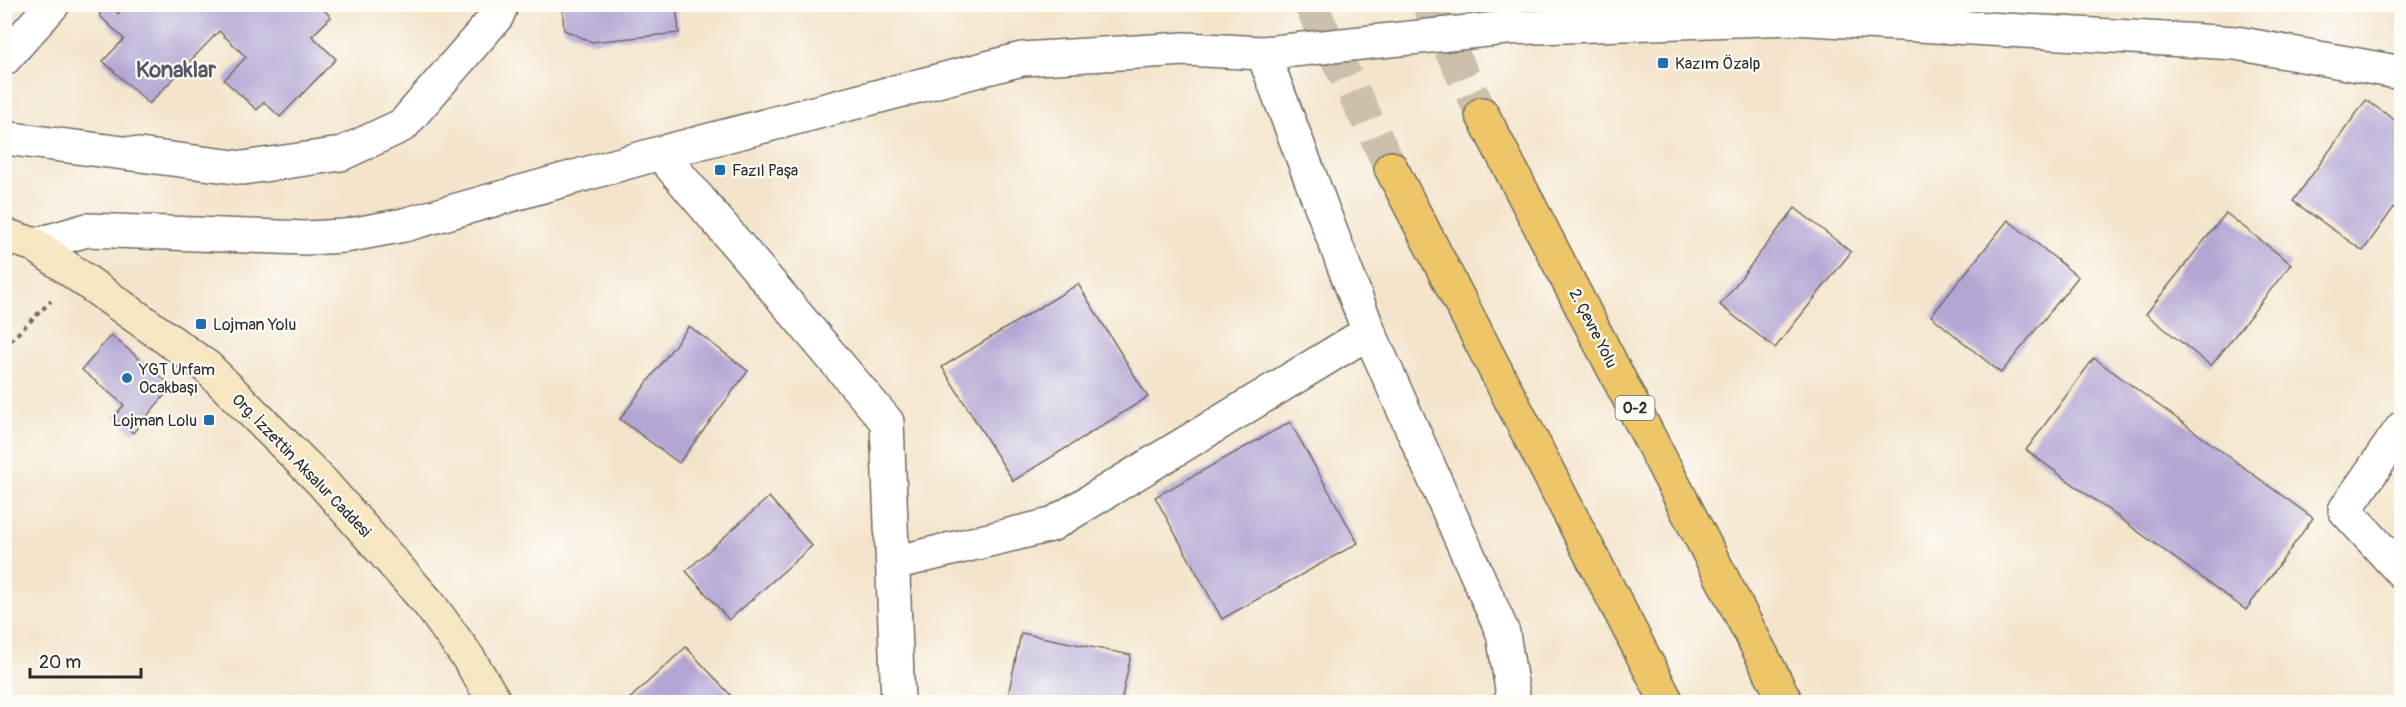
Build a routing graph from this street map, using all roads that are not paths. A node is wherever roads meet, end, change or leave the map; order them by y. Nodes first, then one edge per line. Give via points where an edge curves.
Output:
1 (53, 4) edge
2 (502, 4) edge
3 (1263, 52) junction
4 (4, 59) edge
5 (2402, 73) edge
6 (1482, 114) tunnel mouth
7 (4, 138) edge
8 (660, 153) junction
9 (1391, 168) tunnel mouth
10 (4, 235) edge
11 (35, 245) junction
12 (1369, 332) junction
13 (2402, 428) edge
14 (894, 563) junction
15 (2402, 572) edge
16 (495, 702) edge
17 (898, 702) edge
18 (1514, 702) edge
19 (1667, 702) edge
20 (1786, 702) edge

1 - 4 street
2 - 7 street via 497,16 403,125 341,154 243,168
3 - 5 street via 1507,28 1793,18 2236,43
3 - 8 street via 1185,49 1022,59
3 - 12 street
6 - 20 highway, 2. Çevre Yolu / O-2
8 - 11 street via 404,225 345,236 87,230
8 - 14 street via 887,422
9 - 19 highway
10 - 11 main road, Org. İzzettin Aksalur Caddesi
11 - 16 main road, Org. İzzettin Aksalur Caddesi via 207,367 322,482 430,605
12 - 14 street via 1051,525
12 - 18 street via 1503,633
13 - 15 street via 2345,510
14 - 17 street

